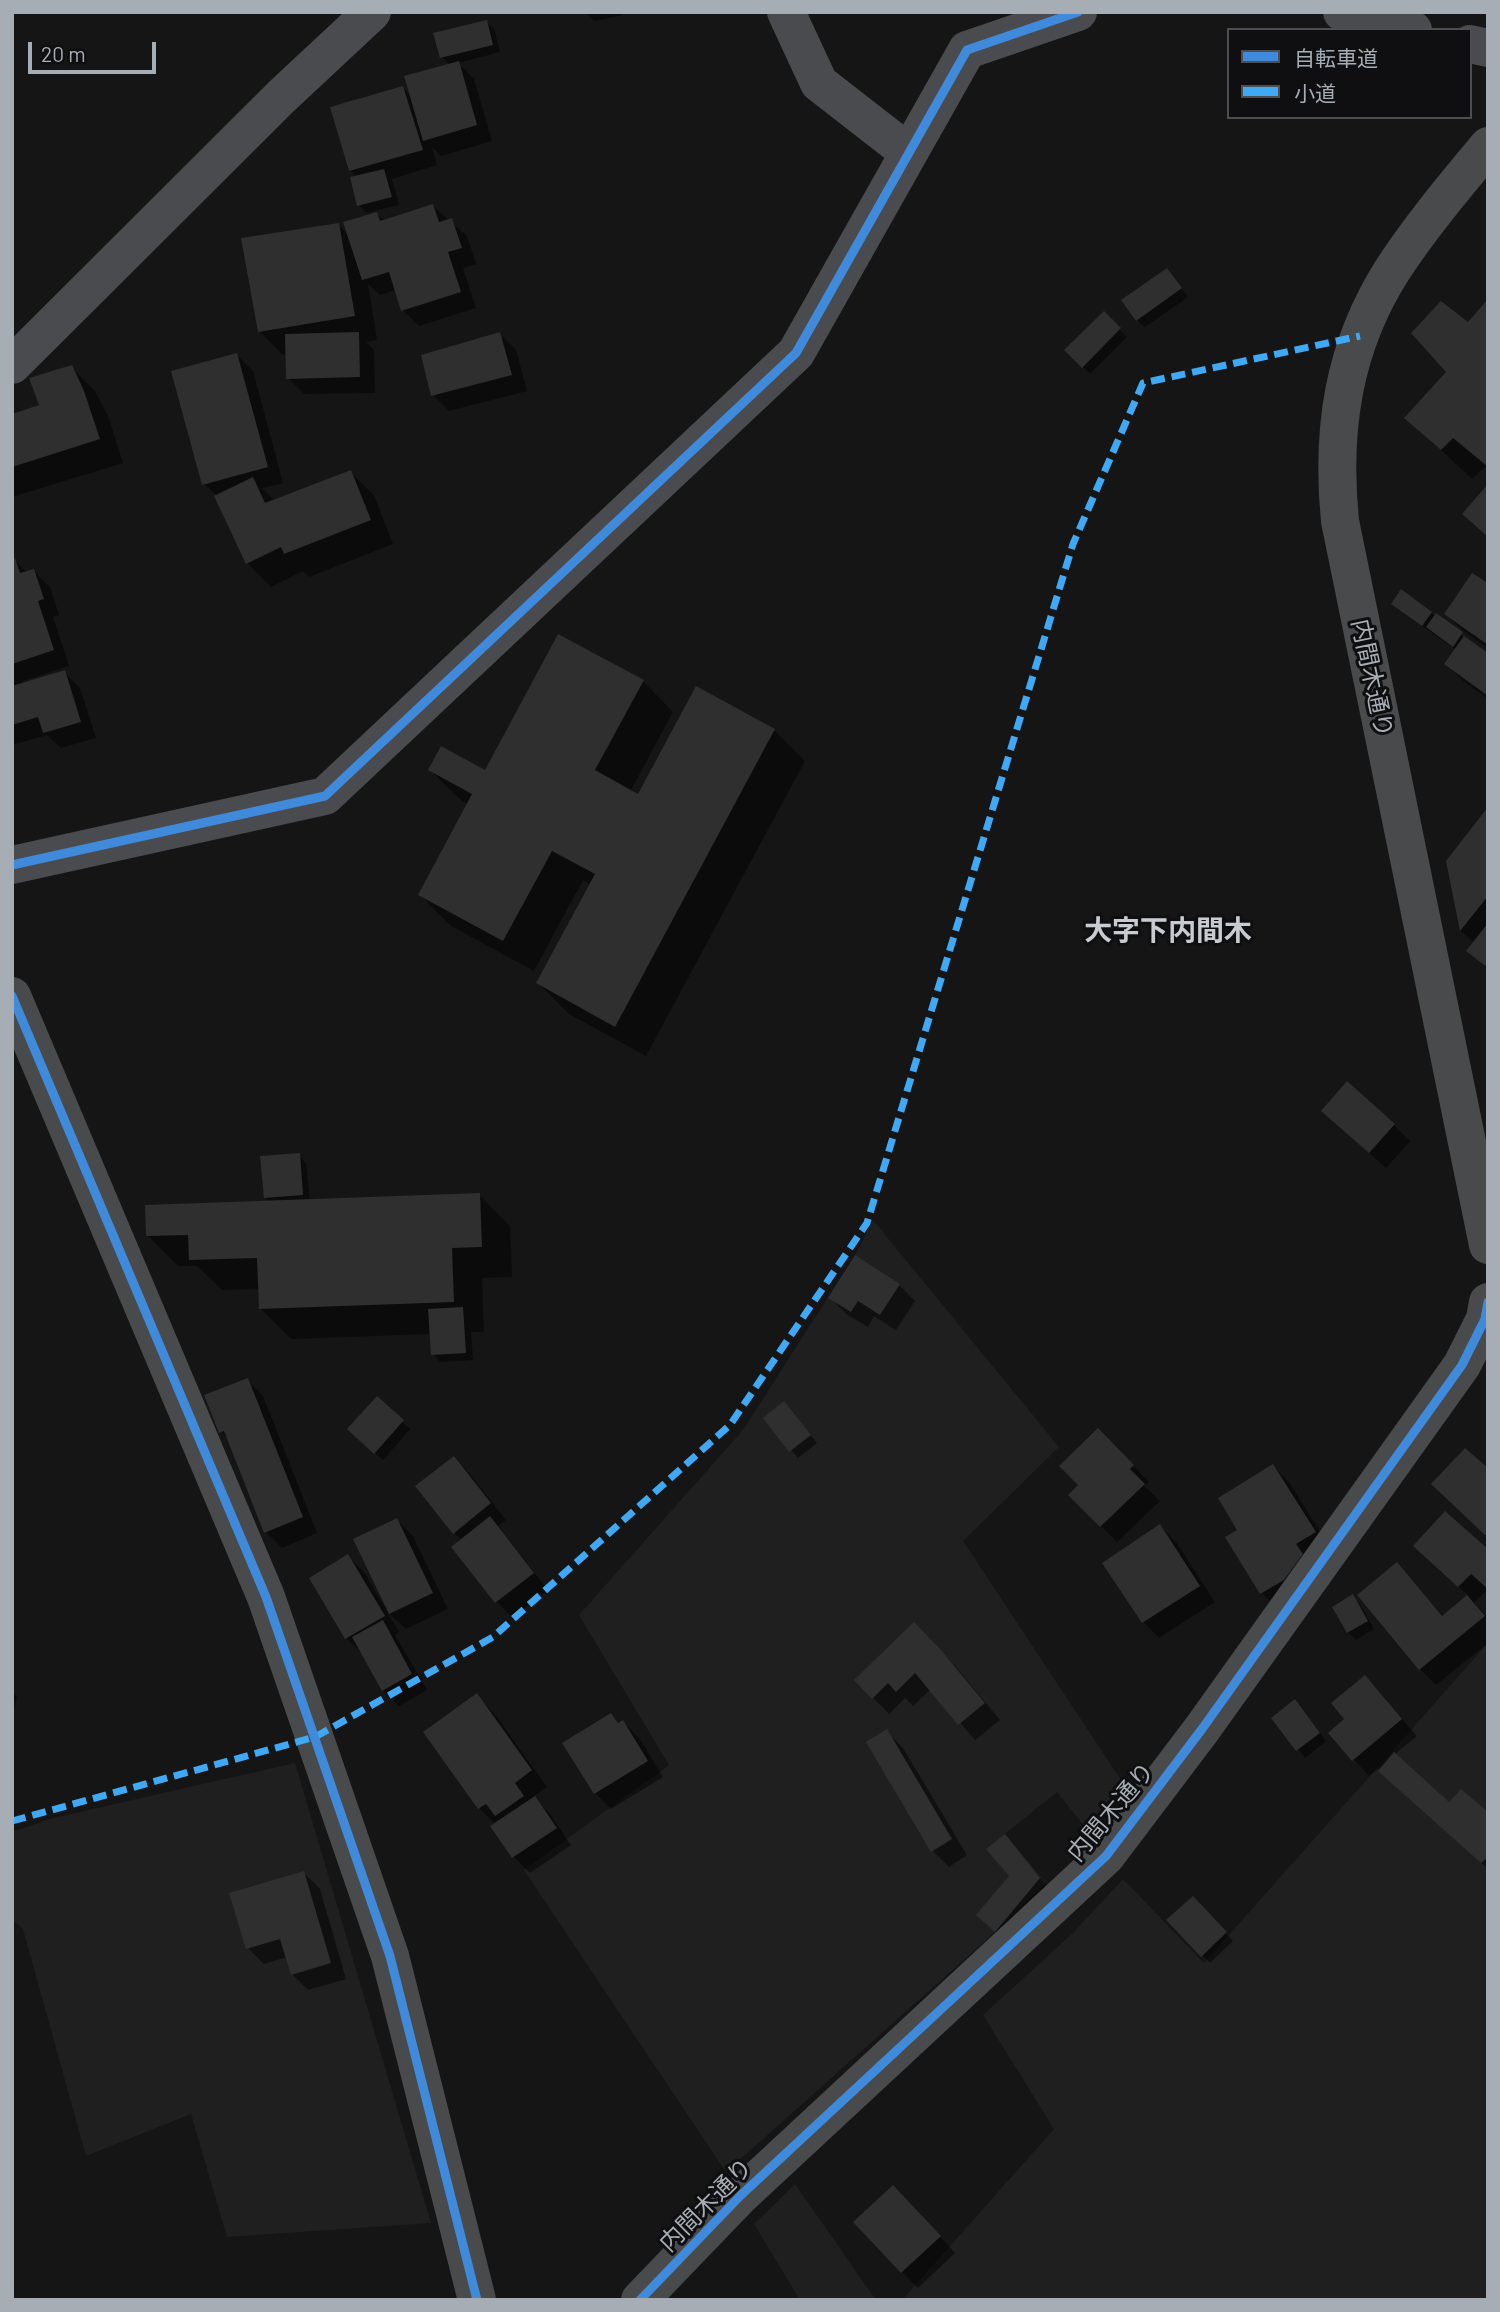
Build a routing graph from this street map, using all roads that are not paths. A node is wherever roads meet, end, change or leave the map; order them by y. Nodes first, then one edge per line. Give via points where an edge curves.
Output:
1 (372, 12) edge
2 (786, 12) edge
3 (1078, 12) edge
4 (1342, 12) edge
5 (1405, 28) edge
6 (1488, 146) edge
7 (909, 153) junction
8 (12, 365) edge
9 (12, 865) edge
10 (12, 996) edge
11 (1488, 1245) edge
12 (1487, 1314) edge
13 (477, 2300) edge
14 (640, 2300) edge

1 - 8 street
2 - 7 street via 819,83
3 - 7 street via 967,50
4 - 5 street
6 - 11 street, 内間木通り via 1406,250 1370,312 1343,393 1336,465 1339,521
7 - 9 street via 796,353 325,796
10 - 13 street via 266,1597 390,1956
12 - 14 street, 内間木通り via 1454,1377 1202,1730 1106,1856 740,2196

